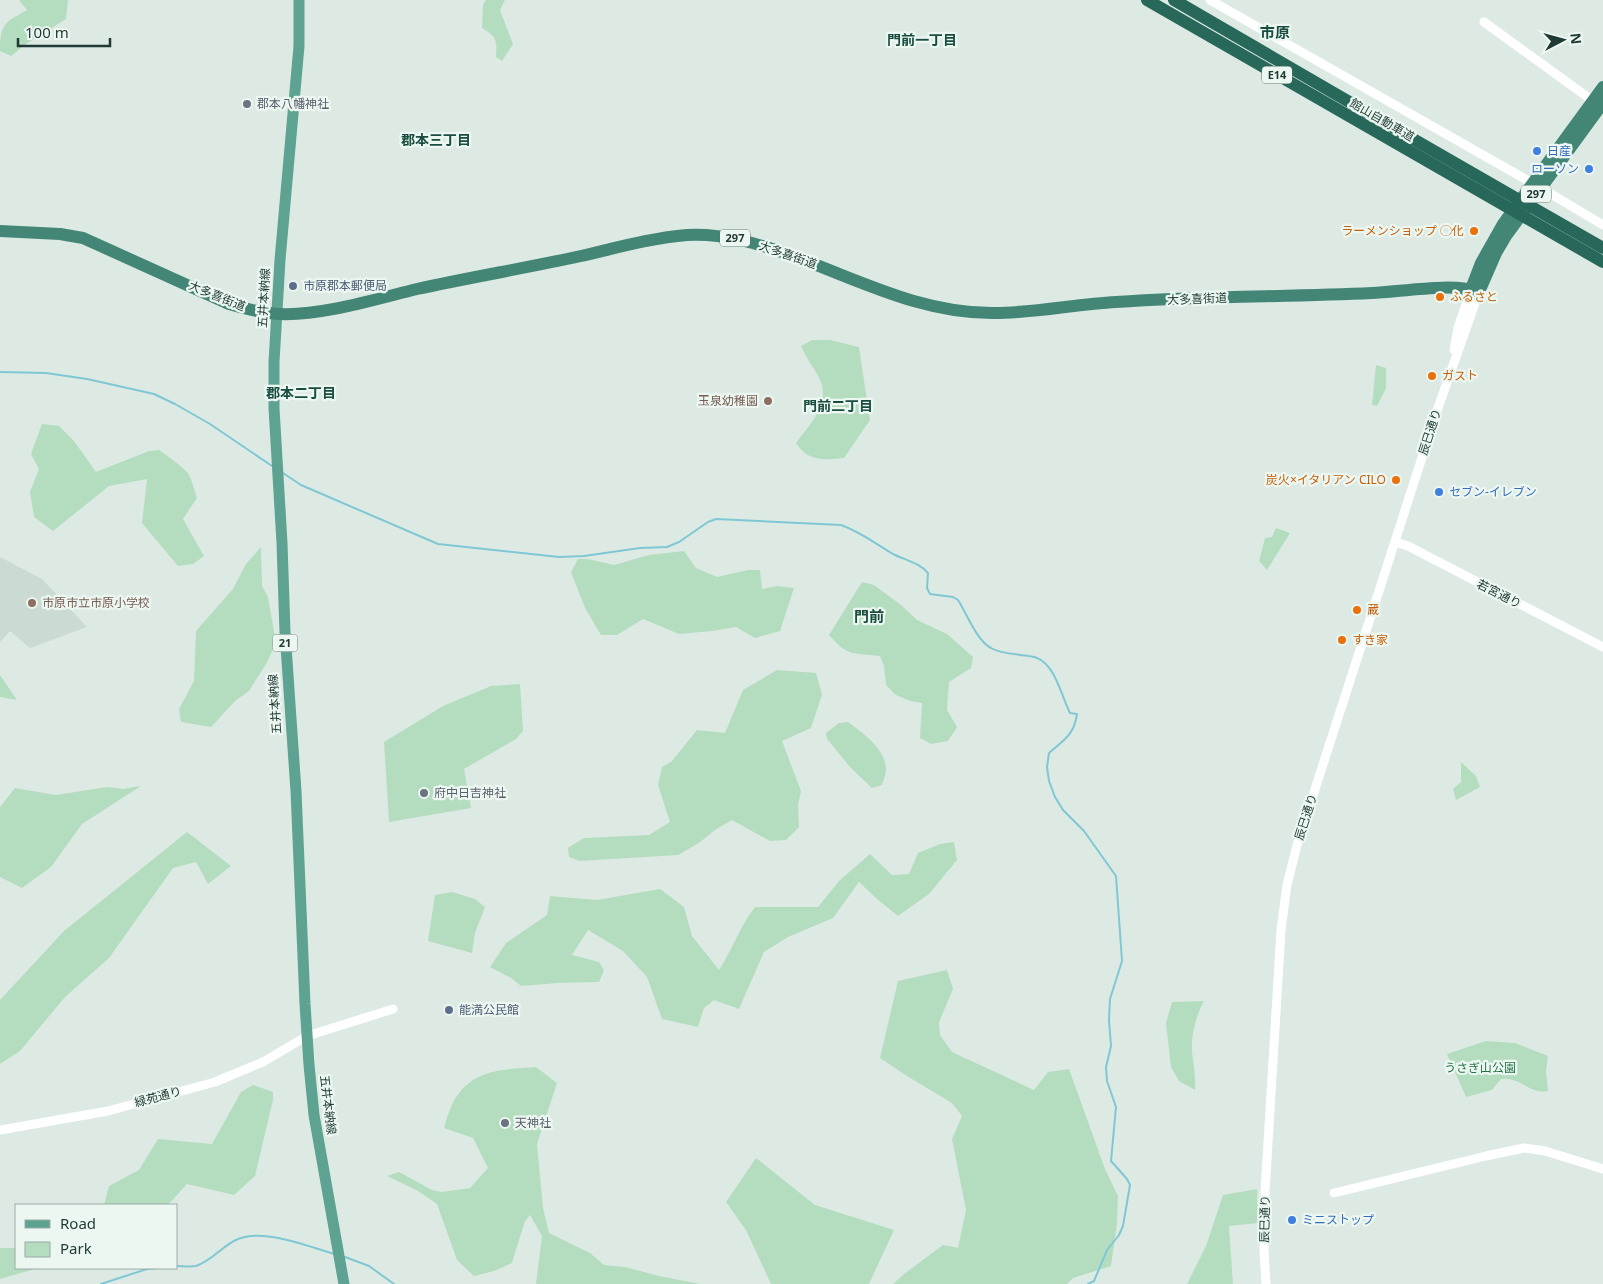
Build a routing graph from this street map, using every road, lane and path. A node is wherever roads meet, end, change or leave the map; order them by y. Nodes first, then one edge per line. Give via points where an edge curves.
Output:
1 (299, 0) edge
2 (1147, 0) edge
3 (1174, 0) edge
4 (1210, 0) edge
5 (1484, 22) dead end
6 (1603, 87) edge
7 (1598, 102) edge
8 (1410, 145) junction
9 (1537, 185) junction
10 (1543, 220) junction
11 (1603, 225) edge
12 (0, 231) edge
13 (1603, 248) edge
14 (1603, 262) edge
15 (1475, 290) junction
16 (277, 314) junction
17 (1395, 542) junction
18 (1603, 647) edge
19 (393, 1009) dead end
20 (308, 1036) junction
21 (0, 1130) edge
22 (1603, 1169) edge
23 (1334, 1193) dead end
24 (344, 1284) edge
25 (1266, 1284) edge

1 - 16 main road, 五井本納線 / 21
2 - 8 highway, 館山自動車道 / E14
3 - 8 highway, 館山自動車道 / E14
4 - 9 street
5 - 7 street
6 - 7 highway, 297
7 - 9 highway, 297
8 - 10 highway, 館山自動車道 / E14
9 - 11 street
9 - 15 highway, 297 via 1494,238 1481,263
10 - 13 highway, 館山自動車道 / E14
10 - 14 highway, 館山自動車道 / E14
12 - 16 highway, 大多喜街道 / 297 via 83,238 229,304
15 - 16 highway, 大多喜街道 / 297 via 1462,287 1117,302 1007,313 976,312 936,308 911,301 756,243 721,236 690,235 650,240 314,312
15 - 17 street, 辰巳通り via 1458,328 1451,370
16 - 20 main road, 五井本納線 / 21 via 274,408
17 - 18 street, 若宮通り
17 - 25 street, 辰巳通り via 1287,885 1281,930 1265,1192
19 - 20 street, 緑苑通り
20 - 21 street, 緑苑通り via 262,1062 215,1082 108,1111
20 - 24 main road, 五井本納線 / 21 via 314,1115
22 - 23 street via 1546,1151 1524,1148

